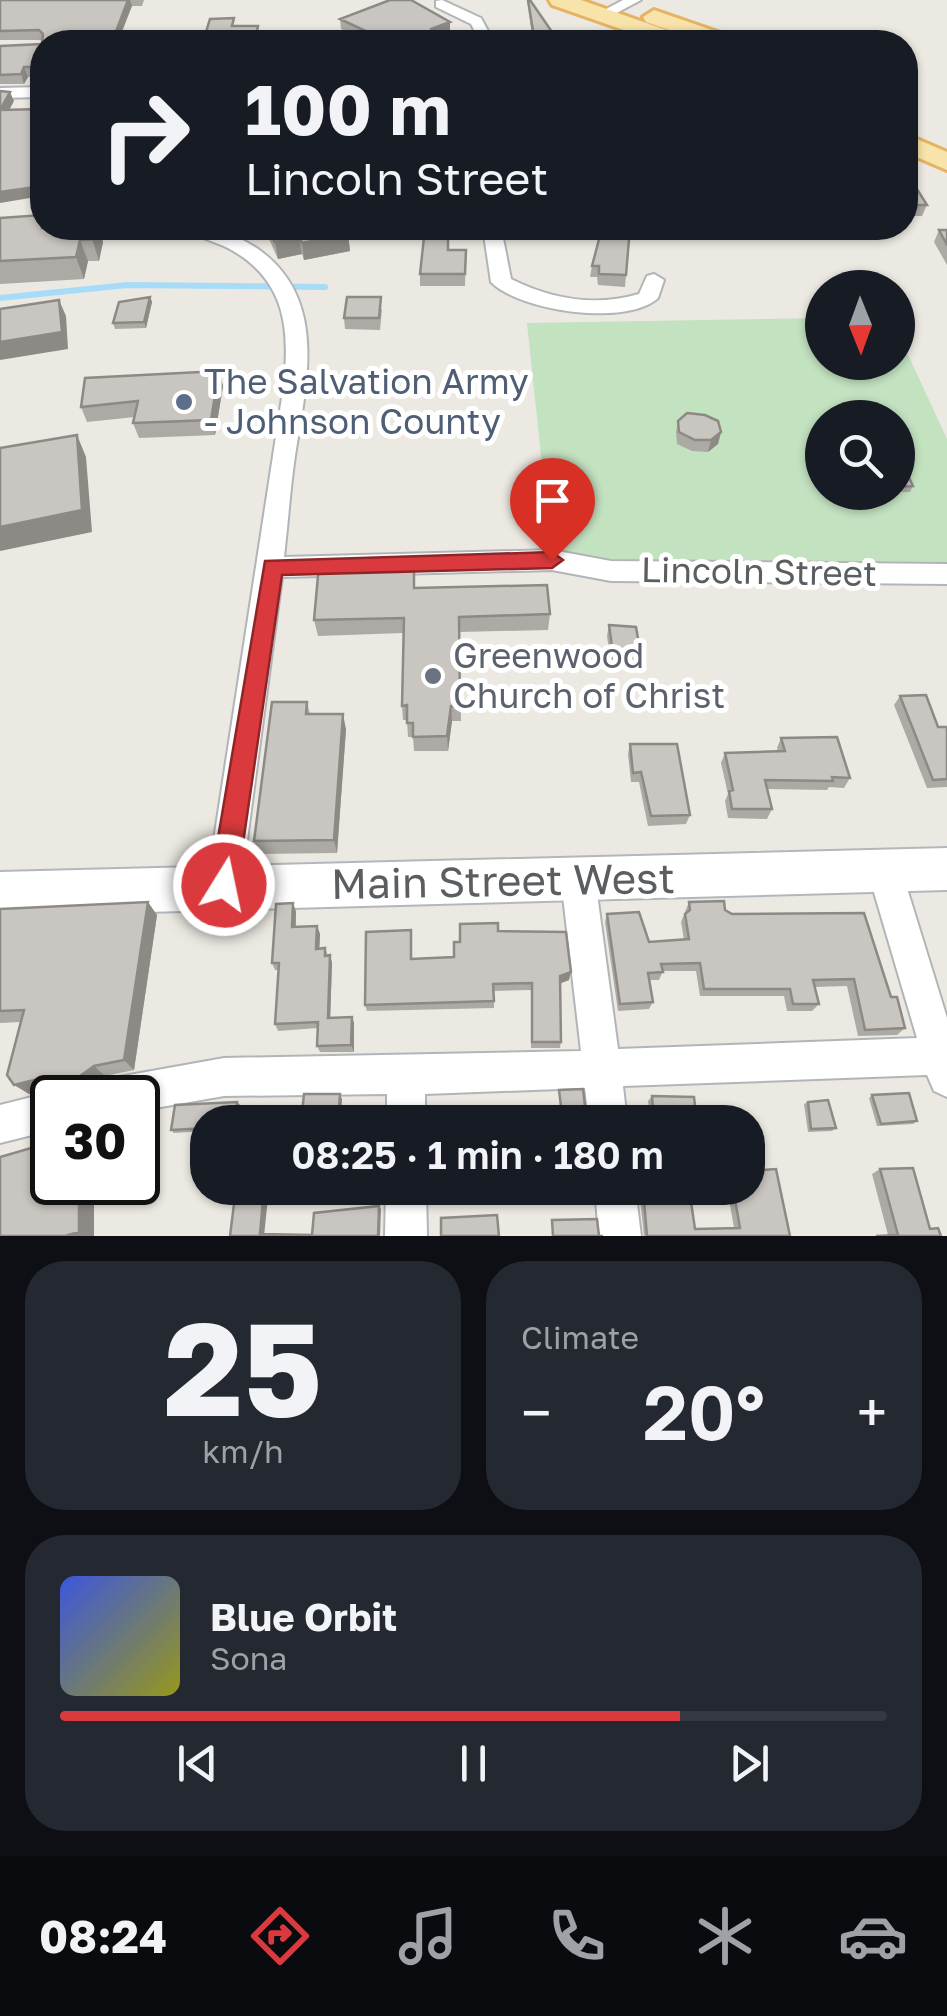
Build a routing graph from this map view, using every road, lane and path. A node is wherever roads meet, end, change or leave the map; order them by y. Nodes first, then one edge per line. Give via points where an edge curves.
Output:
1 (560, 0) edge
2 (442, 4) dead end
3 (616, 5) edge
4 (484, 30) edge
5 (658, 30) edge
6 (689, 30) edge
7 (30, 92) edge
8 (0, 93) edge
9 (918, 127) edge
10 (947, 140) edge
11 (918, 148) edge
12 (947, 162) edge
13 (225, 240) edge
14 (494, 240) edge
15 (654, 280) dead end
16 (272, 566) junction
17 (947, 574) edge
18 (947, 869) edge
19 (885, 872) junction
20 (578, 878) junction
21 (224, 885) junction
22 (0, 894) edge
23 (944, 1067) edge
24 (602, 1068) junction
25 (406, 1076) junction
26 (160, 1089) edge
27 (406, 1105) edge
28 (606, 1105) edge
29 (30, 1116) edge
30 (0, 1124) edge
31 (406, 1205) edge
32 (617, 1205) edge
33 (406, 1236) edge
34 (620, 1236) edge

1 - 3 main road
2 - 4 street
3 - 5 main road
3 - 6 main road
7 - 8 street
9 - 10 main road
11 - 12 main road
13 - 16 street via 250,250 287,295 296,360
14 - 15 street via 500,282 522,294 600,307 631,305 648,298
16 - 17 street, Lincoln Street via 552,560 611,570
16 - 21 street
18 - 19 main road, Main Street West
19 - 20 main road, Main Street West
19 - 23 street
20 - 21 main road, Main Street West
20 - 24 street
21 - 22 main road, Main Street West
23 - 24 street
24 - 25 street
24 - 28 street
25 - 26 street via 224,1078
25 - 27 street
29 - 30 street
31 - 33 street
32 - 34 street

